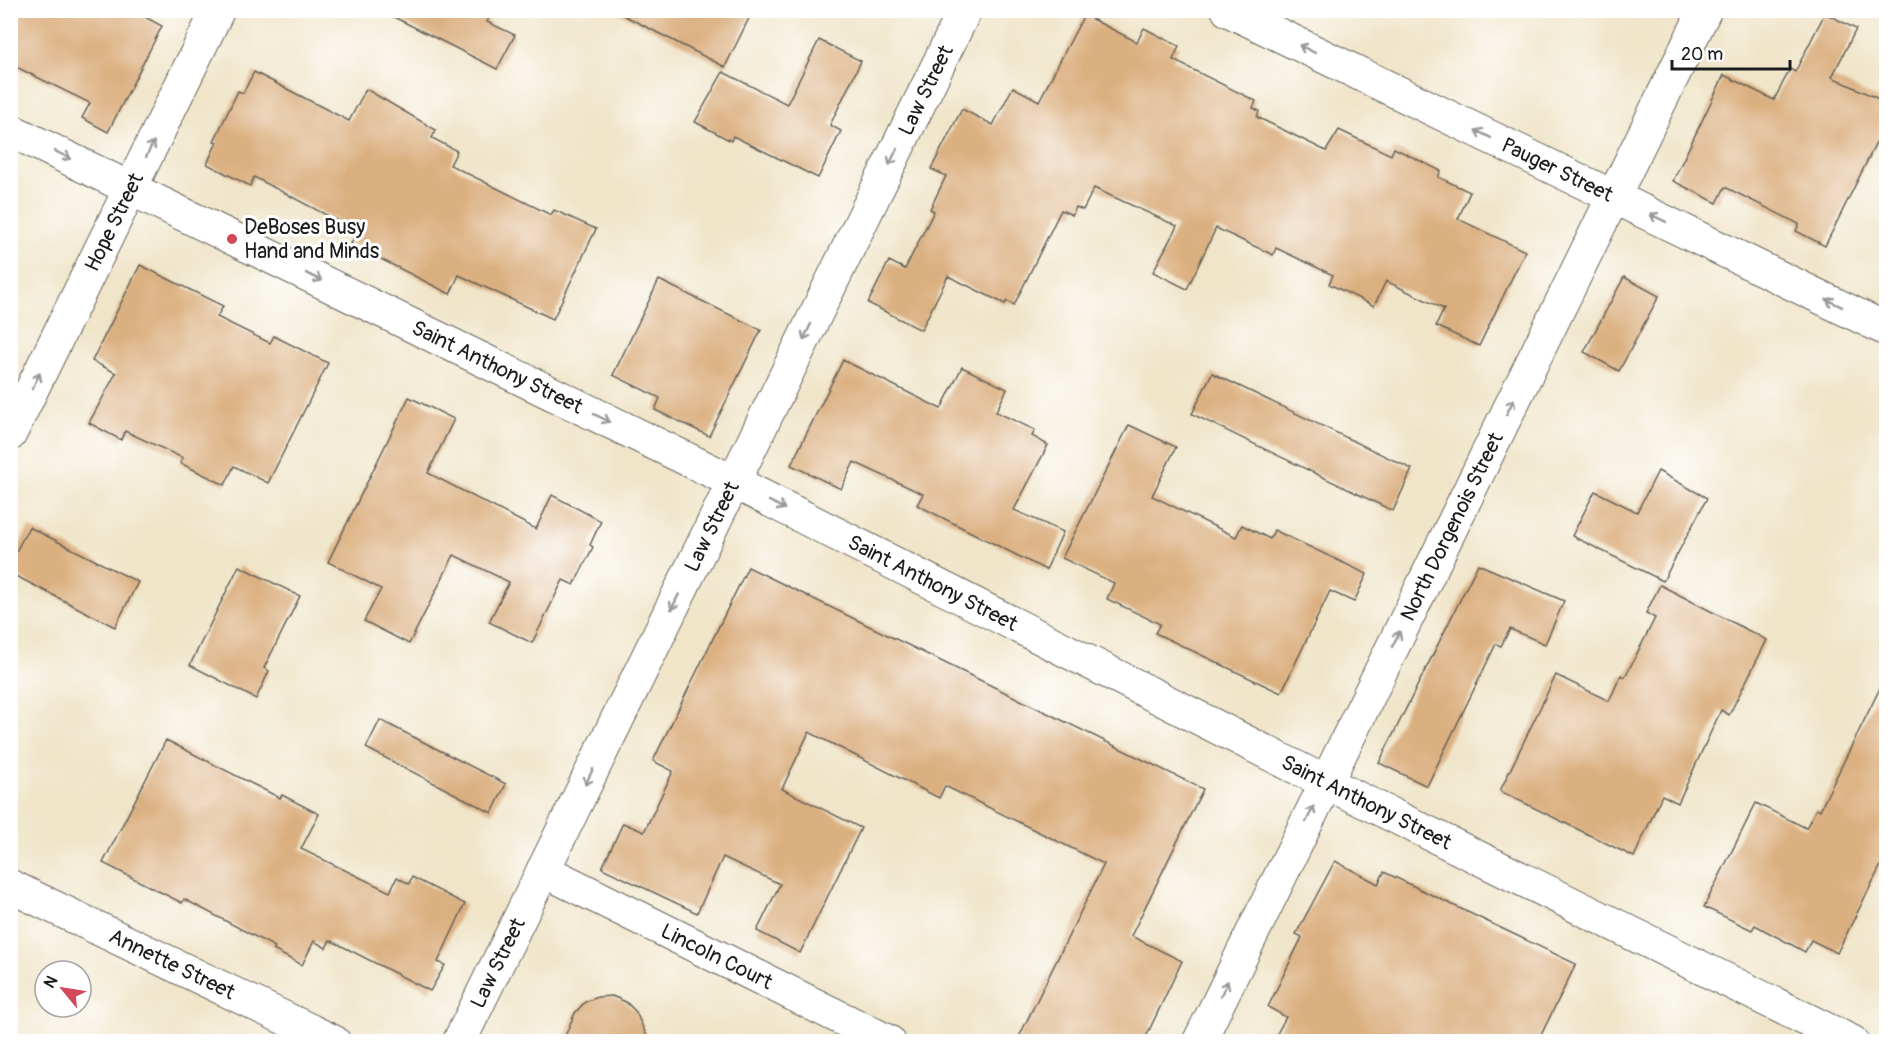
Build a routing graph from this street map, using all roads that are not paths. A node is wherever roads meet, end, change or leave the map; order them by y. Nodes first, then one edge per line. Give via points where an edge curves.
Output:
1 (218, 10) edge
2 (965, 10) edge
3 (1228, 10) edge
4 (1705, 10) edge
5 (10, 130) edge
6 (131, 188) junction
7 (1614, 197) junction
8 (1887, 329) edge
9 (10, 434) edge
10 (734, 482) junction
11 (1326, 783) junction
12 (543, 870) junction
13 (10, 886) edge
14 (334, 1041) edge
15 (459, 1041) edge
16 (889, 1041) edge
17 (1199, 1041) edge
18 (1852, 1041) edge

6 -> 1 street, Hope Street
2 -> 10 street, Law Street
7 -> 3 street, Pauger Street
4 - 7 street, North Dorgenois Street
5 -> 6 street, Saint Anthony Street
9 -> 6 street, Hope Street
6 -> 10 street, Saint Anthony Street
8 -> 7 street, Pauger Street
11 -> 7 street, North Dorgenois Street
10 -> 11 street, Saint Anthony Street
10 -> 12 street, Law Street
17 -> 11 street, North Dorgenois Street
11 - 18 street, Saint Anthony Street
12 - 15 street, Law Street
12 - 16 street, Lincoln Court
13 - 14 street, Annette Street

